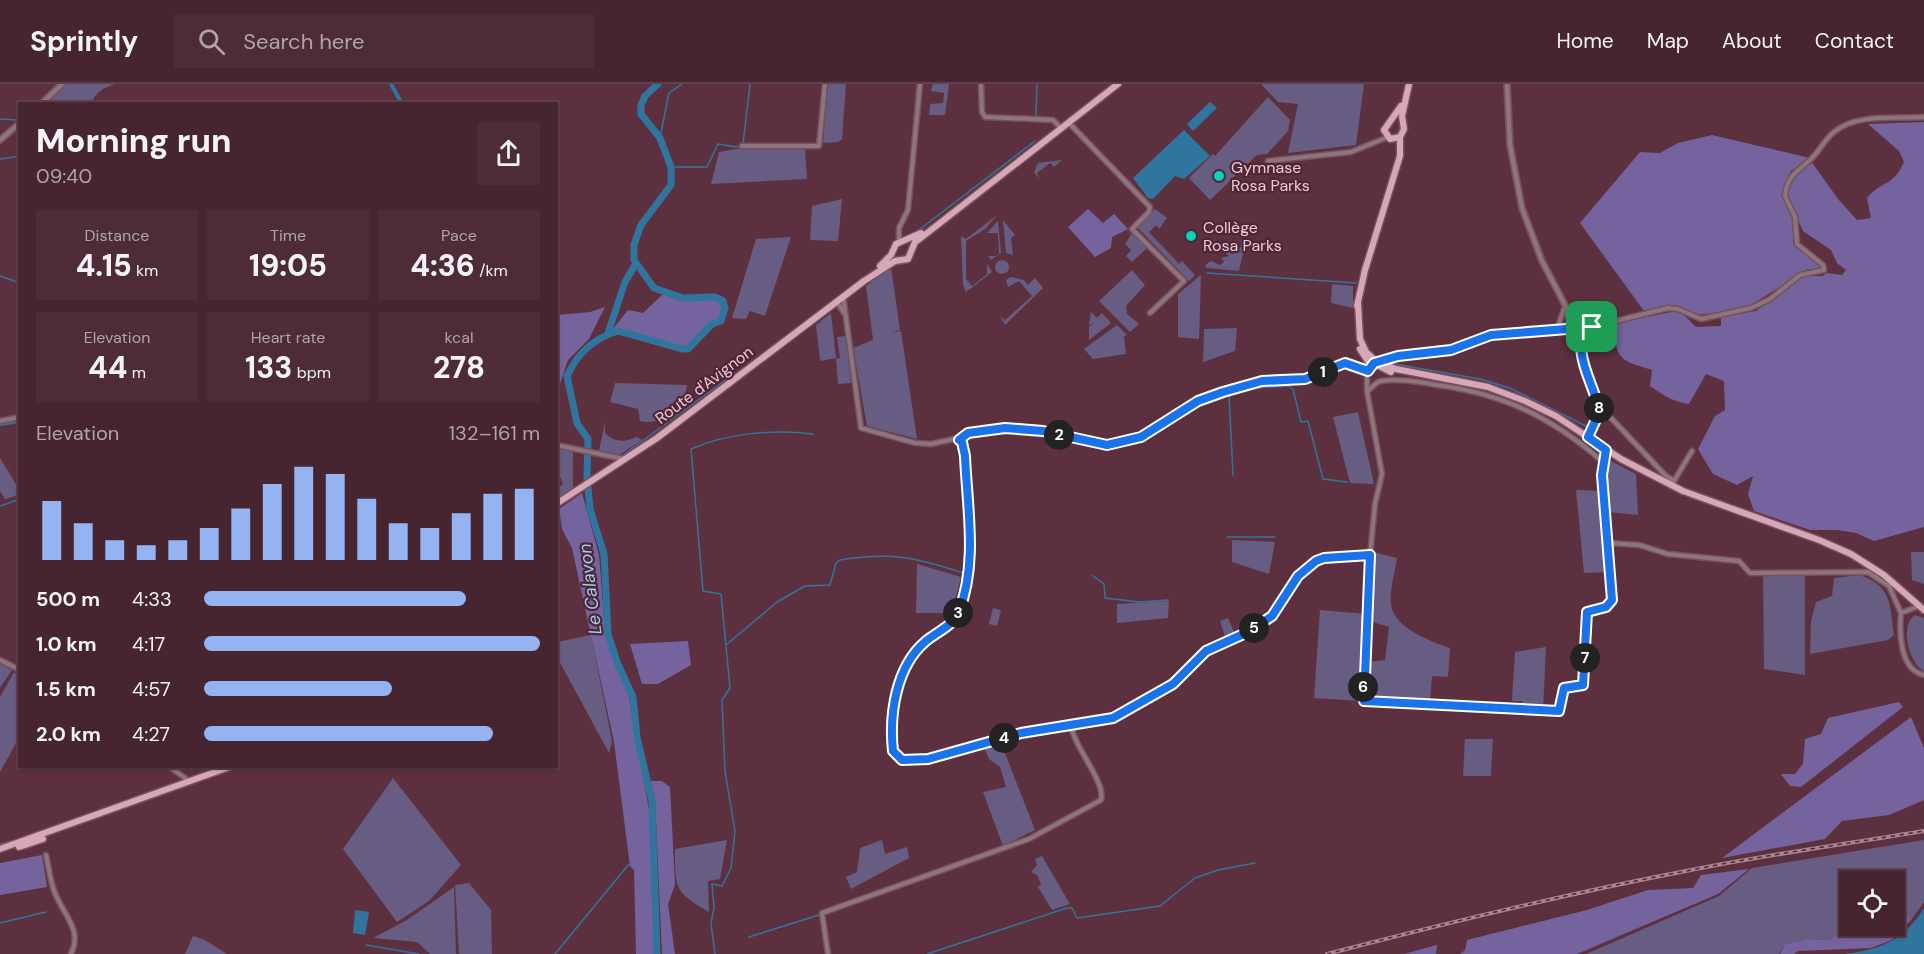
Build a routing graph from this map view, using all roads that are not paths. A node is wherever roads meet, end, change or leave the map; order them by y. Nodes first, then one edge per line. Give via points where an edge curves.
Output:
1 (62, 84) edge
2 (825, 84) edge
3 (920, 84) edge
4 (981, 84) edge
5 (1118, 84) edge
6 (1407, 84) edge
7 (1507, 84) edge
8 (43, 102) edge
9 (1924, 117) edge
10 (1394, 120) junction
11 (1069, 122) junction
12 (1402, 124) junction
13 (18, 125) edge
14 (1061, 128) junction
15 (1388, 136) junction
16 (1400, 137) junction
17 (0, 140) edge
18 (742, 146) dead end
19 (1268, 161) dead end
20 (1398, 164) junction
21 (944, 218) junction
22 (902, 242) junction
23 (912, 250) junction
24 (893, 252) junction
25 (898, 260) junction
26 (864, 281) junction
27 (843, 297) junction
28 (837, 302) junction
29 (1563, 302) junction
30 (1358, 303) junction
31 (1564, 308) junction
32 (1150, 313) dead end
33 (1570, 313) junction
34 (848, 319) junction
35 (1573, 322) junction
36 (1588, 322) junction
37 (1601, 324) junction
38 (1592, 327) junction
39 (1556, 328) junction
40 (1575, 328) junction
41 (1582, 341) junction
42 (1583, 351) junction
43 (1375, 363) junction
44 (1368, 371) junction
45 (1453, 380) junction
46 (1366, 391) junction
47 (1599, 413) junction
48 (18, 417) edge
49 (0, 421) edge
50 (1588, 437) junction
51 (959, 440) junction
52 (558, 446) edge
53 (1606, 450) junction
54 (1692, 451) dead end
55 (625, 459) junction
56 (1602, 461) junction
57 (558, 503) edge
58 (1609, 543) junction
59 (1370, 555) junction
60 (1922, 608) edge
61 (1901, 613) junction
62 (0, 660) edge
63 (18, 669) edge
64 (1924, 675) edge
65 (1071, 726) junction
66 (172, 768) edge
67 (227, 768) edge
68 (191, 783) junction
69 (0, 850) edge
70 (46, 855) dead end
71 (71, 954) edge
72 (828, 954) edge

1 - 8 street
2 - 18 street via 819,146
3 - 22 street via 908,210 899,228
4 - 14 street via 985,117 1053,120
5 - 11 main road
6 - 10 main road
6 - 12 main road
7 - 29 street via 1510,145 1520,201 1537,250
9 - 37 street via 1845,125 1792,174 1785,196 1795,217 1796,240 1802,250 1823,266 1823,272 1803,273 1770,299 1751,308 1701,318 1668,308
10 - 12 main road
10 - 15 main road via 1387,123
11 - 14 main road
11 - 32 street via 1150,207 1132,229 1184,281
12 - 16 main road
13 - 17 street
14 - 21 main road
15 - 16 main road
15 - 19 street via 1351,152
15 - 20 main road via 1397,148
16 - 20 main road
20 - 30 main road
21 - 22 main road
21 - 23 main road via 915,242
22 - 23 main road
22 - 24 main road, Route d'Avignon
23 - 25 main road, Route d'Avignon via 906,260
24 - 25 main road
24 - 26 main road, Route d'Avignon
25 - 26 main road, Route d'Avignon
26 - 27 main road, Route d'Avignon
27 - 28 main road, Route d'Avignon
27 - 34 street
28 - 34 street
28 - 55 main road, Route d'Avignon
29 - 31 street
29 - 33 street
30 - 43 main road via 1360,339
30 - 43 main road via 1356,339 1360,350
31 - 35 street
31 - 39 street
33 - 35 street
33 - 36 street
34 - 51 street via 861,428 921,444
35 - 36 street
35 - 39 street
35 - 40 street
36 - 37 street
37 - 38 street
38 - 40 street
38 - 41 street
39 - 40 street
39 - 43 street via 1491,335 1451,350 1398,356
40 - 41 street
40 - 42 street
41 - 42 street
42 - 47 street
43 - 44 street
43 - 45 main road
43 - 45 main road via 1399,373
44 - 46 street
44 - 51 street via 1345,363 1305,379 1262,381 1223,392 1198,401 1141,437 1107,445 1043,431 1005,428 968,433
45 - 50 main road via 1526,400
46 - 56 street via 1378,381 1403,381 1486,394 1545,419
46 - 59 street via 1382,474
47 - 50 street
47 - 54 street via 1611,418 1674,481
48 - 49 street
50 - 53 main road
51 - 65 street via 965,456 968,578 958,613 918,648 906,671 891,717 893,751 902,760 928,759 1021,733
52 - 55 street
53 - 56 street
53 - 60 main road via 1683,491 1819,540 1860,559
55 - 57 main road, Route d'Avignon
56 - 58 street
58 - 59 street via 1611,603 1587,612 1583,685 1564,688 1559,711 1552,712 1364,701
58 - 61 street via 1738,561 1750,573 1868,572 1889,586
59 - 65 street via 1316,561 1298,576 1272,616 1206,651 1173,684 1113,718
60 - 61 street
61 - 64 street via 1907,662
62 - 63 street
65 - 72 street via 1101,789 1101,800 1029,839 822,913
66 - 68 street
67 - 68 main road
68 - 69 main road via 30,844
70 - 71 street via 54,892 75,933

